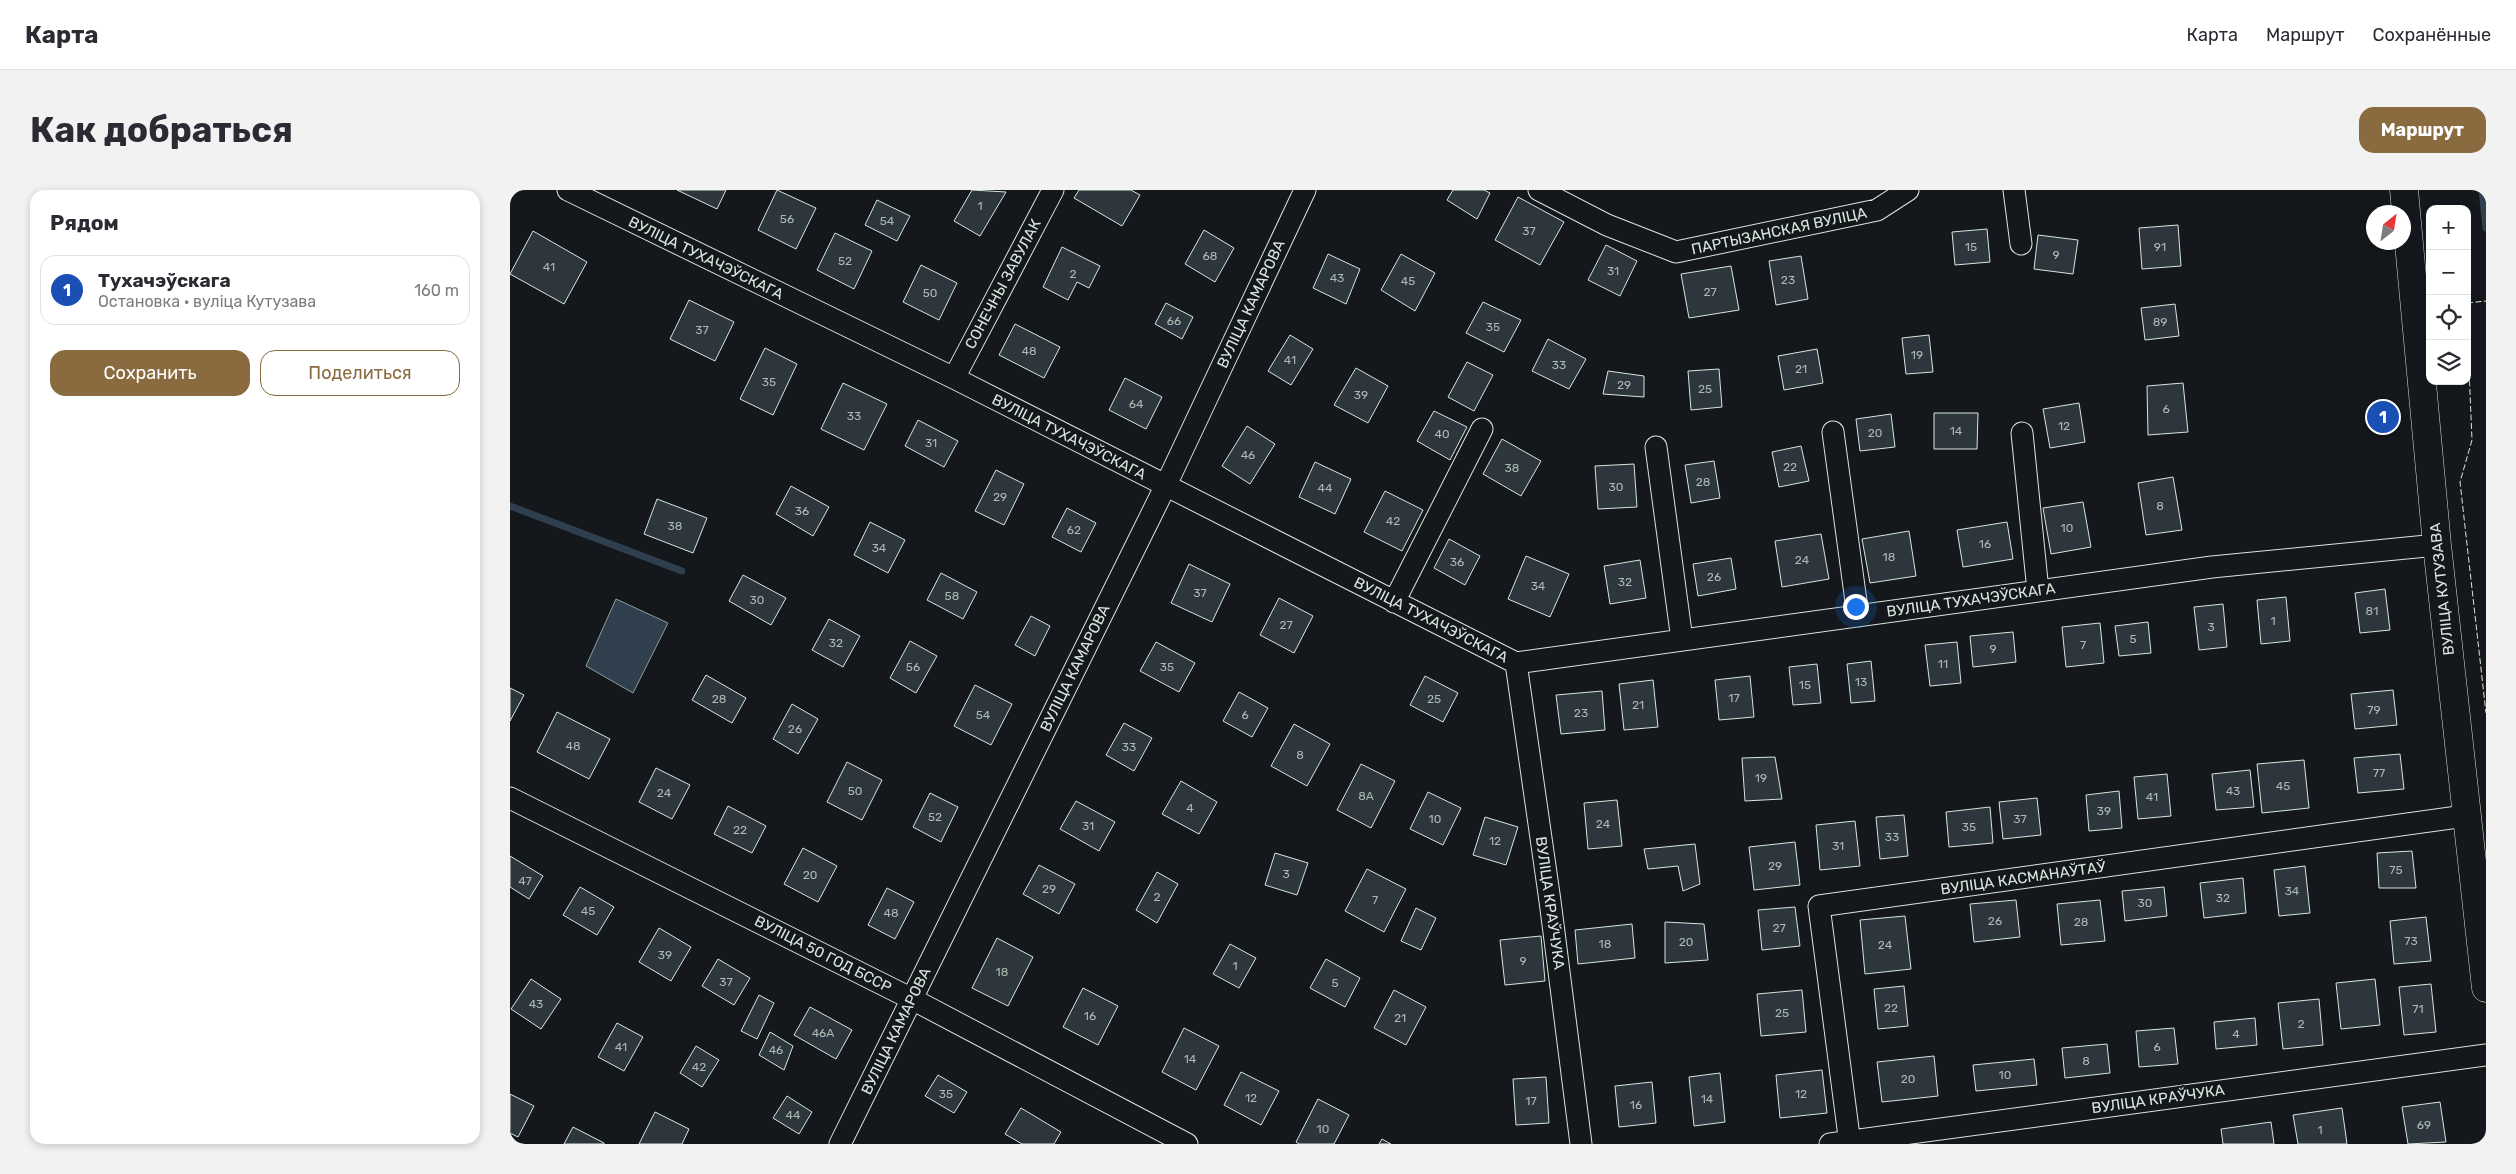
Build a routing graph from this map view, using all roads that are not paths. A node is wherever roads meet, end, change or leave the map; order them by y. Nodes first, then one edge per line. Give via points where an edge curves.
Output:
1 (568, 190) edge
2 (1053, 190) edge
3 (1305, 190) edge
4 (1539, 190) edge
5 (2014, 190) edge
6 (2404, 190) edge
7 (1899, 193) edge
8 (2022, 244) dead end
9 (954, 378) junction
10 (1482, 429) dead end
11 (1833, 432) dead end
12 (2022, 433) dead end
13 (1656, 447) dead end
14 (1165, 487) junction
15 (2437, 544) junction
16 (2038, 591) junction
17 (1394, 602) junction
18 (1858, 616) junction
19 (1682, 640) junction
20 (1516, 663) junction
21 (510, 798) edge
22 (2465, 816) junction
23 (2486, 988) edge
24 (912, 999) junction
25 (2486, 1055) edge
26 (1843, 1143) edge
27 (840, 1144) edge
28 (1187, 1144) edge
29 (1581, 1144) edge

1 - 9 street, ВУЛІЦА ТУХАЧЭЎСКАГА
2 - 9 street, СОНЕЧНЫ ЗАВУЛАК
3 - 14 street, ВУЛІЦА КАМАРОВА
4 - 7 street, ПАРТЫЗАНСКАЯ ВУЛІЦА via 1608,225 1676,252 1877,210
5 - 8 street
6 - 15 main road, ВУЛІЦА КУТУЗАВА
9 - 14 street, ВУЛІЦА ТУХАЧЭЎСКАГА
10 - 17 street
11 - 18 street
12 - 16 street
13 - 19 street
14 - 17 street, ВУЛІЦА ТУХАЧЭЎСКАГА
14 - 24 street, ВУЛІЦА КАМАРОВА
15 - 16 street, ВУЛІЦА ТУХАЧЭЎСКАГА via 2212,567
15 - 22 main road, ВУЛІЦА КУТУЗАВА
16 - 18 street, ВУЛІЦА ТУХАЧЭЎСКАГА
17 - 20 street, ВУЛІЦА ТУХАЧЭЎСКАГА
18 - 19 street, ВУЛІЦА ТУХАЧЭЎСКАГА
19 - 20 street, ВУЛІЦА ТУХАЧЭЎСКАГА
20 - 29 street, ВУЛІЦА КРАЎЧУКА
21 - 24 street, ВУЛІЦА 50 ГОД БССР
22 - 23 main road, ВУЛІЦА КУТУЗАВА
22 - 26 street, ВУЛІЦА КАСМАНАЎТАЎ via 1818,906
24 - 27 street, ВУЛІЦА КАМАРОВА
24 - 28 street, ВУЛІЦА 50 ГОД БССР
25 - 26 street, ВУЛІЦА КРАЎЧУКА

